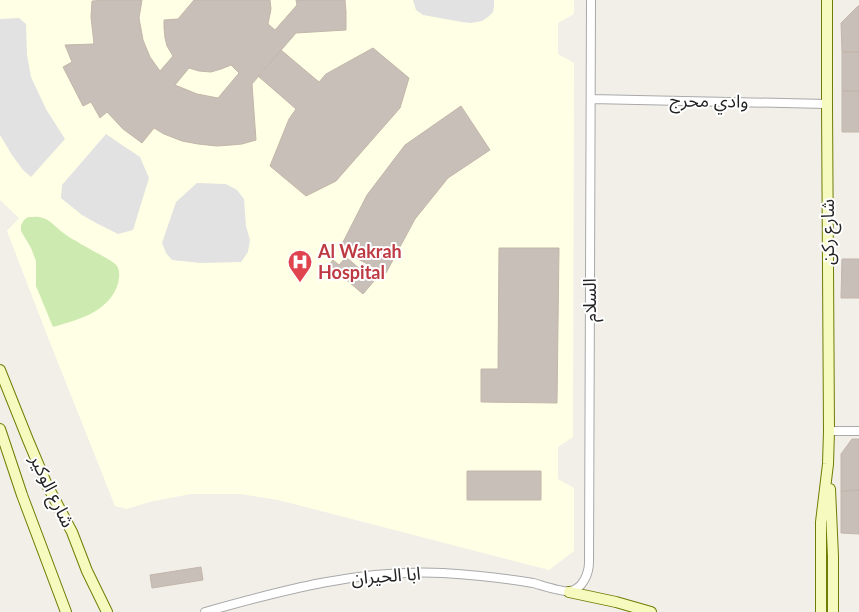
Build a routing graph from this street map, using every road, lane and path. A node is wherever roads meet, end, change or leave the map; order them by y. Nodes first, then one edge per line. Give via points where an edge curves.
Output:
1 (591, 0) edge
2 (827, 0) edge
3 (591, 99) junction
4 (827, 104) junction
5 (0, 370) edge
6 (0, 429) edge
7 (829, 431) junction
8 (859, 431) edge
9 (828, 464) junction
10 (569, 592) junction
11 (66, 612) edge
12 (107, 612) edge
13 (205, 612) edge
14 (651, 612) edge
15 (821, 612) edge
16 (833, 612) edge

1 - 3 street, السلام
2 - 4 street, شارع ركن
3 - 4 street, وادي محرج
3 - 10 street, السلام via 589,569 582,583
4 - 7 street, شارع ركن
5 - 12 street, شارع الوكير via 47,484
6 - 11 street, شارع الوكير
7 - 8 street
7 - 9 street, شارع ركن
9 - 15 street, شارع ركن via 821,522
9 - 16 street, شارع ركن
10 - 13 street, ابا الحيران via 467,574 391,574 342,578
10 - 14 street

